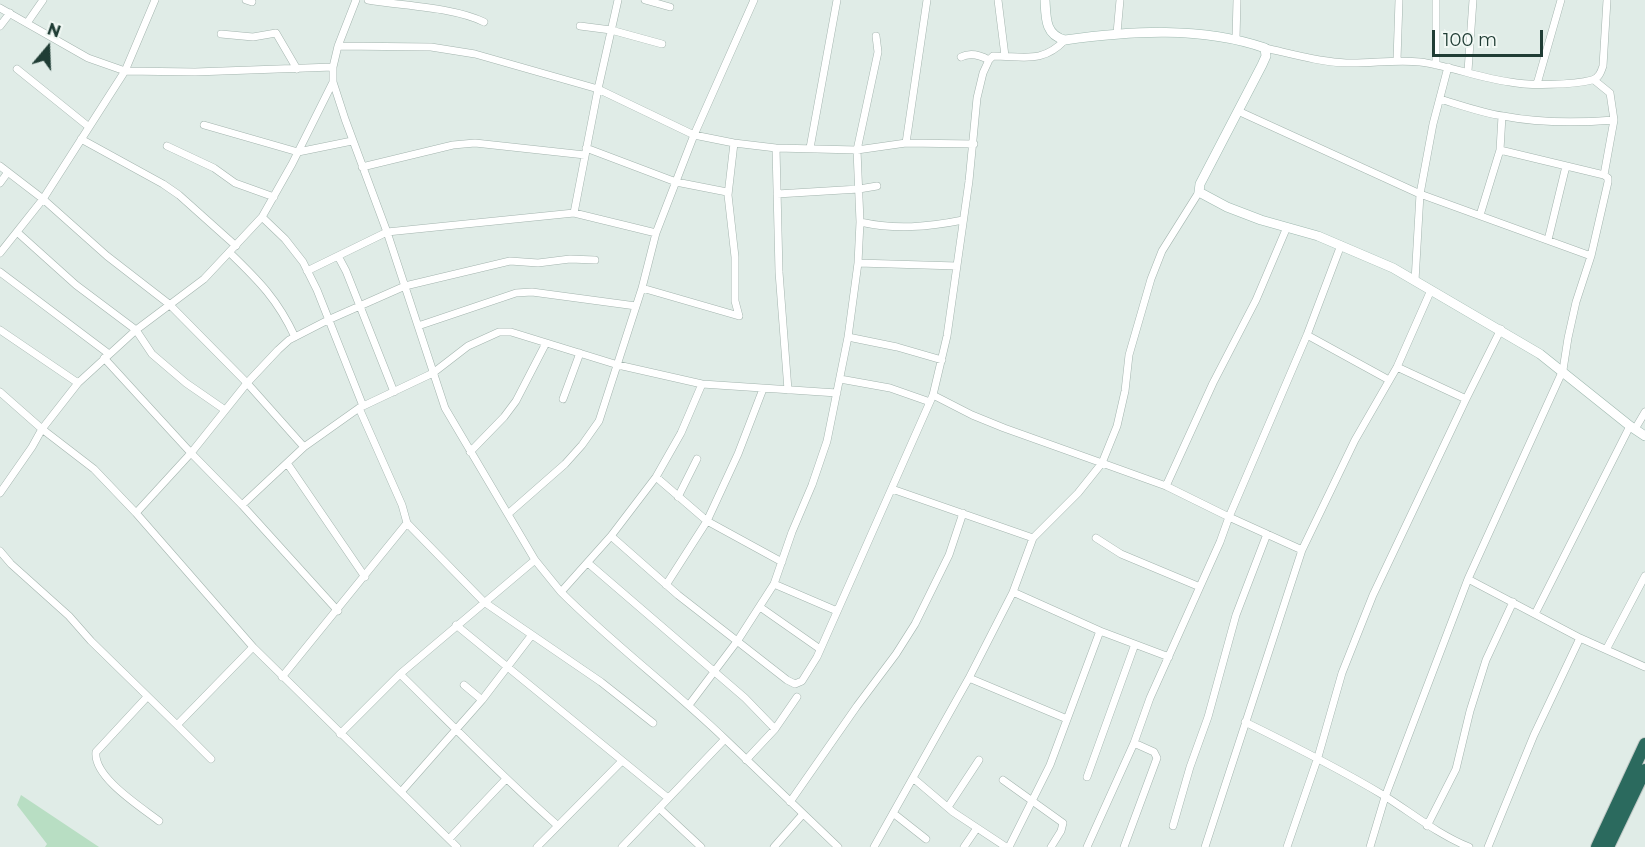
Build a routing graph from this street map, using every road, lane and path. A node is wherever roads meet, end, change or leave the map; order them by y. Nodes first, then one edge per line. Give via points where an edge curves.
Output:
1 (43, 0) edge
2 (155, 0) edge
3 (356, 0) edge
4 (368, 0) edge
5 (618, 0) edge
6 (645, 0) edge
7 (754, 0) edge
8 (837, 0) edge
9 (927, 0) edge
10 (998, 0) edge
11 (1045, 0) edge
12 (1120, 0) edge
13 (1237, 0) edge
14 (1400, 0) edge
15 (1436, 0) edge
16 (1473, 0) edge
17 (1561, 0) edge
18 (1608, 0) edge
19 (670, 7) dead end
20 (0, 8) edge
21 (10, 13) junction
22 (27, 22) junction
23 (484, 22) dead end
24 (0, 26) edge
25 (580, 26) dead end
26 (611, 30) junction
27 (1117, 33) junction
28 (221, 34) dead end
29 (876, 36) dead end
30 (1236, 39) junction
31 (1065, 40) junction
32 (662, 44) dead end
33 (338, 46) junction
34 (1265, 48) junction
35 (961, 57) dead end
36 (1005, 57) junction
37 (989, 60) junction
38 (1397, 60) junction
39 (1436, 65) junction
40 (333, 67) junction
41 (1448, 67) junction
42 (17, 69) dead end
43 (297, 69) junction
44 (125, 71) junction
45 (1468, 71) junction
46 (1594, 80) junction
47 (333, 82) junction
48 (1537, 84) junction
49 (598, 89) junction
50 (1440, 99) junction
51 (1238, 111) junction
52 (1502, 116) junction
53 (1614, 120) junction
54 (204, 125) dead end
55 (89, 127) junction
56 (694, 135) junction
57 (81, 139) junction
58 (352, 141) junction
59 (734, 143) junction
60 (906, 143) junction
61 (974, 144) junction
62 (167, 146) dead end
63 (776, 148) junction
64 (810, 148) junction
65 (856, 150) junction
66 (1500, 150) junction
67 (586, 151) junction
68 (298, 152) junction
69 (0, 166) edge
70 (1566, 166) junction
71 (362, 167) junction
72 (8, 172) junction
73 (1604, 175) junction
74 (676, 182) junction
75 (0, 183) edge
76 (877, 186) dead end
77 (859, 189) junction
78 (728, 192) junction
79 (1199, 192) junction
80 (777, 194) junction
81 (1420, 194) junction
82 (274, 197) junction
83 (43, 199) junction
84 (574, 213) junction
85 (1480, 215) junction
86 (262, 217) junction
87 (963, 220) junction
88 (860, 222) junction
89 (1287, 227) junction
90 (17, 232) junction
91 (387, 232) junction
92 (656, 233) junction
93 (1548, 240) junction
94 (1341, 245) junction
95 (236, 246) junction
96 (0, 253) edge
97 (231, 253) junction
98 (338, 256) junction
99 (1591, 256) junction
100 (595, 260) dead end
101 (858, 263) junction
102 (957, 266) junction
103 (307, 271) junction
104 (0, 272) edge
105 (1415, 280) junction
106 (405, 286) junction
107 (642, 288) junction
108 (1431, 290) junction
109 (169, 304) junction
110 (360, 306) junction
111 (636, 306) junction
112 (328, 320) junction
113 (418, 326) junction
114 (1501, 329) junction
115 (0, 330) edge
116 (136, 330) junction
117 (1307, 335) junction
118 (848, 337) junction
119 (295, 338) junction
120 (546, 343) junction
121 (580, 353) junction
122 (107, 356) junction
123 (942, 360) junction
124 (618, 365) junction
125 (1396, 367) junction
126 (1563, 370) junction
127 (433, 374) junction
128 (840, 379) junction
129 (1389, 380) junction
130 (78, 383) junction
131 (247, 383) junction
132 (702, 384) junction
133 (763, 389) junction
134 (788, 390) junction
135 (0, 392) edge
136 (394, 392) junction
137 (837, 393) junction
138 (933, 395) junction
139 (563, 399) dead end
140 (1466, 399) junction
141 (930, 402) junction
142 (361, 407) junction
143 (225, 410) junction
144 (1645, 412) edge
145 (1632, 427) junction
146 (42, 429) junction
147 (1645, 436) edge
148 (304, 447) junction
149 (470, 452) junction
150 (191, 453) junction
151 (697, 459) dead end
152 (287, 463) junction
153 (1102, 463) junction
154 (656, 477) junction
155 (1166, 486) junction
156 (892, 489) junction
157 (0, 493) edge
158 (678, 496) junction
159 (242, 505) junction
160 (136, 513) junction
161 (963, 513) junction
162 (508, 514) junction
163 (1229, 517) junction
164 (707, 521) junction
165 (407, 523) junction
166 (1267, 534) junction
167 (611, 536) junction
168 (1033, 538) junction
169 (1096, 538) dead end
170 (1302, 550) junction
171 (0, 551) edge
172 (535, 560) junction
173 (782, 562) junction
174 (588, 563) junction
175 (1645, 576) edge
176 (365, 577) junction
177 (1468, 579) junction
178 (774, 584) junction
179 (666, 585) junction
180 (1200, 587) junction
181 (561, 592) junction
182 (1013, 592) junction
183 (484, 602) junction
184 (1513, 602) junction
185 (760, 607) junction
186 (338, 611) junction
187 (837, 611) junction
188 (1535, 614) junction
189 (456, 625) junction
190 (1100, 631) junction
191 (531, 636) junction
192 (1580, 638) junction
193 (738, 640) junction
194 (1135, 644) junction
195 (253, 647) junction
196 (1606, 648) junction
197 (820, 649) junction
198 (1169, 657) junction
199 (1645, 667) edge
200 (507, 668) junction
201 (714, 672) junction
202 (400, 674) junction
203 (282, 677) junction
204 (969, 678) junction
205 (464, 685) dead end
206 (147, 697) junction
207 (797, 697) dead end
208 (482, 699) junction
209 (689, 705) junction
210 (1067, 719) junction
211 (1245, 722) junction
212 (653, 723) dead end
213 (177, 725) junction
214 (457, 729) junction
215 (775, 729) junction
216 (340, 734) junction
217 (725, 739) junction
218 (1134, 743) junction
219 (1645, 744) edge
220 (1318, 758) junction
221 (211, 759) dead end
222 (746, 760) junction
223 (979, 760) dead end
224 (622, 761) junction
225 (1645, 770) edge
226 (1087, 777) dead end
227 (913, 778) junction
228 (505, 780) junction
229 (1003, 780) dead end
230 (401, 792) junction
231 (1385, 796) junction
232 (668, 798) junction
233 (1034, 801) junction
234 (790, 802) junction
235 (948, 807) junction
236 (659, 808) junction
237 (893, 813) junction
238 (803, 814) junction
239 (159, 821) dead end
240 (557, 825) junction
241 (1173, 826) dead end
242 (1427, 826) junction
243 (977, 828) junction
244 (449, 838) junction
245 (926, 839) dead end
246 (457, 847) edge
247 (537, 847) edge
248 (622, 847) edge
249 (701, 847) edge
250 (774, 847) edge
251 (838, 847) edge
252 (874, 847) edge
253 (964, 847) edge
254 (1007, 847) edge
255 (1051, 847) edge
256 (1087, 847) edge
257 (1124, 847) edge
258 (1205, 847) edge
259 (1287, 847) edge
260 (1370, 847) edge
261 (1470, 847) edge
262 (1488, 847) edge
263 (1597, 847) edge
264 (1608, 847) edge

1 - 22 street
2 - 44 street
3 - 33 street
4 - 23 street via 451,12
5 - 26 street
6 - 19 street
7 - 56 street
8 - 64 street
9 - 60 street
10 - 36 street
11 - 31 street via 1048,29
12 - 27 street
13 - 30 street
14 - 38 street
15 - 39 street
16 - 45 street
17 - 48 street
18 - 46 street via 1603,66
20 - 21 street
21 - 22 street
21 - 24 street
22 - 44 street via 87,58
25 - 26 street
26 - 32 street
26 - 49 street
27 - 30 street via 1150,31
27 - 31 street
28 - 43 street via 253,37 276,33
29 - 65 street via 878,52
30 - 34 street
31 - 36 street via 1049,54
33 - 40 street
33 - 49 street via 431,47 475,54
34 - 38 street via 1343,63
34 - 51 street via 1266,57
35 - 37 street via 981,55
36 - 37 street via 993,56
37 - 61 street via 977,98
38 - 39 street
39 - 41 street
40 - 43 street
40 - 47 street
41 - 45 street
41 - 50 street
42 - 55 street
43 - 44 street
44 - 55 street
45 - 48 street via 1510,82
46 - 48 street
46 - 53 street via 1610,93
47 - 58 street
47 - 68 street
49 - 56 street
49 - 67 street
50 - 52 street
50 - 81 street
51 - 79 street
51 - 81 street
52 - 53 street via 1550,121
52 - 66 street
53 - 73 street
54 - 68 street
55 - 57 street
56 - 59 street
56 - 74 street
57 - 83 street
57 - 95 street via 171,189
58 - 68 street
58 - 71 street
59 - 63 street
59 - 78 street
60 - 61 street
60 - 65 street
61 - 87 street
62 - 82 street via 214,168 235,183
63 - 64 street
63 - 80 street
64 - 65 street
65 - 77 street
66 - 70 street
66 - 85 street
67 - 71 street via 453,145
67 - 74 street
67 - 84 street
68 - 82 street
69 - 72 street
70 - 73 street
70 - 93 street
71 - 91 street
72 - 75 street
72 - 83 street
73 - 99 street via 1608,182
74 - 78 street
74 - 92 street
76 - 77 street
77 - 80 street
77 - 88 street
78 - 107 street via 739,316
79 - 89 street via 1227,207
79 - 153 street via 1162,251 1150,279 1129,355 1117,426
80 - 134 street
81 - 85 street
81 - 105 street
82 - 86 street
83 - 90 street
83 - 109 street
84 - 91 street
84 - 92 street
85 - 93 street
86 - 95 street
86 - 103 street via 285,238
87 - 88 street via 902,228
87 - 102 street
88 - 101 street
89 - 94 street
89 - 155 street
90 - 96 street
90 - 116 street via 76,285
91 - 98 street
91 - 106 street
92 - 107 street
93 - 99 street
94 - 105 street
94 - 117 street
95 - 97 street
97 - 109 street
97 - 119 street via 269,292
98 - 103 street
98 - 110 street
99 - 126 street via 1576,302
100 - 106 street via 510,261
101 - 102 street
101 - 118 street
102 - 123 street
103 - 112 street
104 - 122 street
105 - 108 street
106 - 110 street
106 - 113 street
107 - 111 street
108 - 114 street
108 - 125 street
109 - 116 street
109 - 131 street
110 - 112 street
110 - 136 street
111 - 113 street via 516,293
111 - 124 street
112 - 119 street
112 - 142 street
113 - 127 street
114 - 126 street
114 - 140 street
115 - 130 street
116 - 122 street
116 - 143 street via 152,354
117 - 129 street
117 - 163 street
118 - 123 street
118 - 128 street
119 - 131 street
120 - 121 street
120 - 127 street via 499,332 468,346
120 - 149 street via 516,401
121 - 124 street
121 - 139 street
122 - 130 street
122 - 150 street
123 - 138 street
124 - 132 street
124 - 162 street via 599,421 582,445 549,480
125 - 129 street
125 - 140 street
126 - 145 street
126 - 177 street
127 - 136 street
127 - 149 street via 445,408
128 - 137 street
128 - 141 street via 890,388
129 - 170 street via 1346,457
130 - 146 street
131 - 143 street
131 - 148 street
132 - 133 street
132 - 154 street
133 - 134 street
133 - 164 street
134 - 137 street
135 - 146 street
136 - 142 street
137 - 173 street via 827,441
138 - 141 street
138 - 153 street via 1013,432
140 - 220 street via 1373,595 1342,673
141 - 156 street
142 - 148 street
142 - 165 street
143 - 150 street
144 - 145 street
145 - 147 street
145 - 188 street
146 - 157 street
146 - 160 street via 94,469
148 - 152 street
149 - 162 street
150 - 159 street
150 - 160 street
151 - 158 street
152 - 159 street
152 - 176 street
153 - 155 street
153 - 168 street
154 - 158 street
154 - 167 street
155 - 163 street
156 - 161 street
156 - 187 street
158 - 164 street
159 - 186 street
160 - 195 street
161 - 168 street
161 - 234 street via 949,555 915,624
162 - 172 street
163 - 166 street
163 - 180 street
164 - 173 street
164 - 179 street
165 - 176 street
165 - 183 street
166 - 170 street
166 - 241 street via 1236,615
167 - 174 street
167 - 179 street
168 - 182 street
169 - 180 street via 1121,554
170 - 211 street
171 - 206 street
172 - 181 street
172 - 183 street
173 - 178 street
174 - 181 street
174 - 201 street
175 - 196 street
176 - 186 street
177 - 184 street
177 - 231 street
178 - 185 street
178 - 187 street
179 - 193 street
180 - 198 street
181 - 209 street
182 - 190 street
182 - 204 street
183 - 189 street
183 - 191 street
184 - 188 street
184 - 242 street via 1486,660 1455,768
185 - 193 street
185 - 197 street
186 - 203 street
187 - 197 street
188 - 192 street
189 - 200 street
189 - 202 street
190 - 194 street
190 - 210 street
191 - 200 street
191 - 212 street via 601,682
192 - 196 street
192 - 262 street via 1534,735
193 - 197 street via 795,684 810,671
193 - 201 street
194 - 198 street
194 - 226 street
195 - 203 street
195 - 213 street
196 - 199 street
198 - 218 street
200 - 208 street
200 - 224 street
201 - 209 street
201 - 215 street
202 - 214 street
202 - 216 street
203 - 216 street
204 - 210 street
204 - 227 street
205 - 208 street
206 - 213 street
206 - 239 street via 95,756 108,780
207 - 215 street
208 - 214 street
209 - 217 street
210 - 233 street
211 - 220 street
211 - 258 street
213 - 221 street
214 - 228 street
214 - 230 street
215 - 222 street
216 - 230 street
217 - 222 street
217 - 232 street
218 - 256 street
218 - 257 street via 1154,752 1157,758
219 - 263 highway
220 - 231 street
220 - 259 street
222 - 234 street
223 - 235 street
224 - 232 street
224 - 240 street
225 - 264 highway
227 - 235 street
227 - 237 street
228 - 240 street
228 - 244 street
229 - 233 street
230 - 244 street
231 - 242 street
231 - 260 street
232 - 236 street
233 - 254 street
233 - 255 street via 1063,823
234 - 238 street
235 - 243 street
236 - 248 street
236 - 249 street
237 - 245 street
237 - 252 street
238 - 250 street
238 - 251 street
240 - 247 street
242 - 261 street
243 - 253 street
243 - 254 street
244 - 246 street

